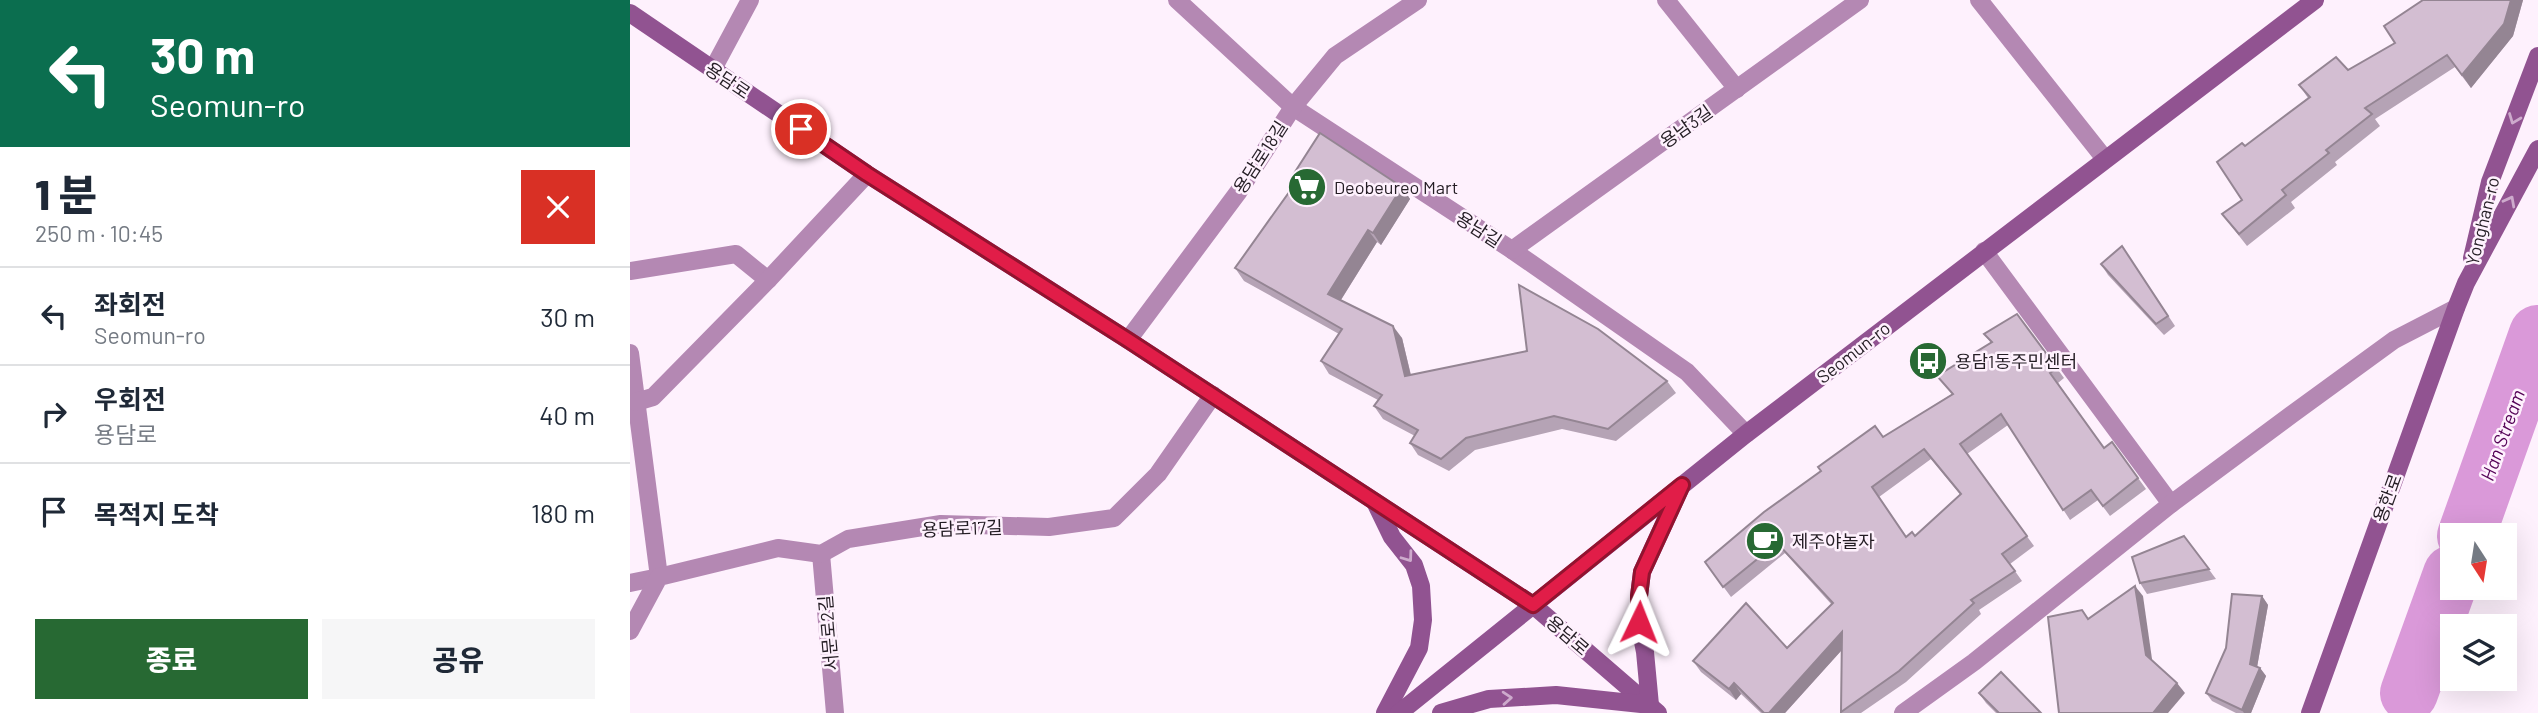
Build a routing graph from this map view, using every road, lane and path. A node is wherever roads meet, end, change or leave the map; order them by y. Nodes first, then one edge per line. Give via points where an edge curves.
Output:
1 (750, 0) edge
2 (1178, 0) edge
3 (1418, 0) edge
4 (1666, 0) edge
5 (1860, 0) edge
6 (1979, 0) edge
7 (2315, 0) edge
8 (630, 13) edge
9 (2538, 56) edge
10 (712, 69) junction
11 (1737, 89) junction
12 (1293, 107) junction
13 (2538, 149) edge
14 (2105, 159) junction
15 (867, 174) junction
16 (1512, 250) junction
17 (1984, 251) junction
18 (630, 271) edge
19 (768, 280) junction
20 (2466, 283) junction
21 (2456, 308) junction
22 (1128, 340) junction
23 (630, 353) edge
24 (1213, 395) junction
25 (636, 402) junction
26 (1746, 434) junction
27 (1682, 485) junction
28 (1373, 499) junction
29 (2171, 504) junction
30 (821, 554) junction
31 (659, 577) junction
32 (630, 583) edge
33 (1533, 605) junction
34 (630, 631) edge
35 (1654, 709) edge
36 (835, 713) edge
37 (1385, 713) edge
38 (1399, 713) edge
39 (1441, 713) edge
40 (1903, 713) edge
41 (2310, 713) edge

1 - 10 street
2 - 12 street, 용남길
3 - 12 street, 용담로18길 via 1335,56
4 - 11 street
5 - 11 street, 용남3길
6 - 14 street
7 - 14 main road, Seomun-ro
8 - 10 main road, 용담로
9 -> 20 main road, Yonghan-ro via 2490,182
10 - 15 main road, 용담로
11 - 16 street, 용남3길
12 - 16 street, 용남길
12 - 22 street, 용담로18길 via 1239,191
20 -> 13 main road, Yonghan-ro
14 - 17 main road, Seomun-ro
15 - 19 street
15 - 22 main road, 용담로
16 - 26 street, 용남길 via 1687,372
17 - 26 main road, Seomun-ro
17 - 29 street
18 - 19 street via 736,254
19 - 25 street via 653,397
20 - 21 main road, 용한로
21 - 29 street via 2394,340
21 - 41 main road, 용한로
22 - 24 main road, 용담로
23 - 25 street
24 - 28 main road, 용담로
24 - 30 street, 용담로17길 via 1158,474 1114,518 1049,527 941,524 848,539
25 - 31 street
26 - 27 main road, Seomun-ro
27 - 33 main road, Seomun-ro
27 - 35 main road via 1642,572 1639,596
28 - 33 main road, 용담로
28 -> 37 main road via 1392,537 1414,565 1423,620 1419,648
29 - 40 street
30 - 31 street via 778,548
30 - 36 street, 서문로2길
31 - 32 street
31 - 34 street
33 - 35 main road, 용담로
33 - 38 main road, Seomun-ro
39 -> 35 main road via 1489,699 1556,695

